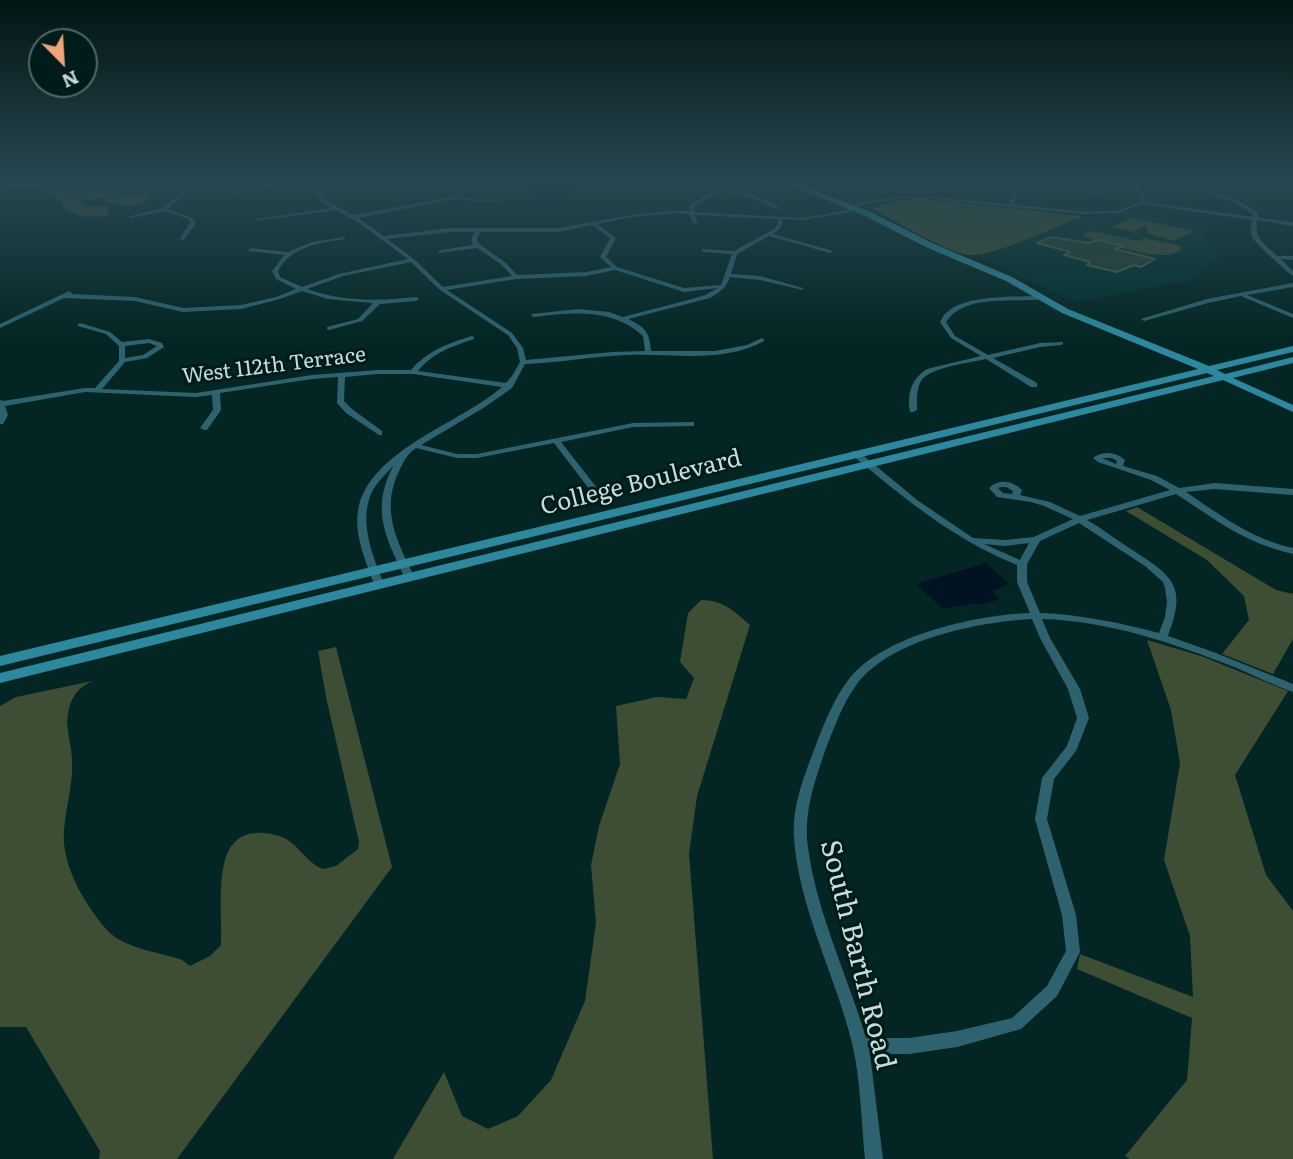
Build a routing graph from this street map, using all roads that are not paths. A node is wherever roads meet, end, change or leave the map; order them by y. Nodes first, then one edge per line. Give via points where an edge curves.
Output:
1 (185, 235) edge
2 (377, 235) edge
3 (401, 235) edge
4 (476, 235) edge
5 (609, 235) edge
6 (765, 235) edge
7 (771, 235) edge
8 (909, 235) edge
9 (1255, 235) edge
10 (342, 238) dead end
11 (381, 238) junction
12 (182, 239) dead end
13 (477, 246) junction
14 (251, 250) dead end
15 (704, 250) dead end
16 (830, 251) dead end
17 (441, 252) dead end
18 (734, 253) junction
19 (288, 254) junction
20 (1274, 257) junction
21 (1293, 258) edge
22 (412, 260) junction
23 (615, 268) junction
24 (1293, 274) edge
25 (727, 275) junction
26 (516, 277) junction
27 (1293, 285) edge
28 (723, 286) junction
29 (300, 289) junction
30 (442, 289) junction
31 (802, 289) dead end
32 (684, 290) junction
33 (71, 291) dead end
34 (1244, 295) junction
35 (64, 296) junction
36 (1043, 298) junction
37 (416, 299) dead end
38 (377, 303) junction
39 (680, 303) junction
40 (1065, 311) junction
41 (534, 316) dead end
42 (1293, 316) edge
43 (625, 318) junction
44 (1144, 319) dead end
45 (80, 325) dead end
46 (0, 326) edge
47 (330, 328) dead end
48 (472, 338) dead end
49 (762, 340) dead end
50 (1061, 343) dead end
51 (122, 344) junction
52 (1293, 349) edge
53 (648, 352) junction
54 (986, 356) junction
55 (123, 360) junction
56 (1293, 360) edge
57 (523, 362) junction
58 (413, 372) junction
59 (342, 374) junction
60 (1193, 374) junction
61 (1207, 375) junction
62 (1222, 376) junction
63 (1034, 385) dead end
64 (509, 386) junction
65 (97, 390) junction
66 (216, 393) junction
67 (1, 403) edge
68 (1293, 409) edge
69 (913, 411) dead end
70 (1293, 417) edge
71 (0, 422) edge
72 (691, 424) dead end
73 (204, 428) dead end
74 (379, 433) dead end
75 (556, 441) junction
76 (416, 446) junction
77 (855, 453) junction
78 (401, 457) junction
79 (868, 464) junction
80 (1119, 465) dead end
81 (593, 488) dead end
82 (1176, 491) junction
83 (1293, 492) edge
84 (1015, 496) dead end
85 (1081, 519) junction
86 (964, 539) junction
87 (1036, 540) junction
88 (1293, 551) edge
89 (403, 563) junction
90 (1022, 564) junction
91 (374, 570) junction
92 (409, 576) junction
93 (379, 584) junction
94 (1037, 617) junction
95 (1162, 638) junction
96 (0, 661) edge
97 (0, 678) edge
98 (1293, 688) edge
99 (860, 1046) junction
100 (874, 1159) edge

1 - 12 street
2 - 11 street
3 - 11 street
4 - 13 street
5 - 23 street via 613,238 603,257
6 - 18 street
7 - 16 street
8 - 36 street
9 - 20 street
10 - 19 street
11 - 22 street
13 - 17 street
13 - 26 street
14 - 19 street
15 - 18 street
18 - 25 street
19 - 29 street via 275,271 278,278
20 - 21 street
20 - 24 street
22 - 29 street
22 - 30 street
23 - 26 street
23 - 32 street
25 - 28 street
25 - 31 street
26 - 30 street
27 - 34 street
28 - 32 street
28 - 39 street via 708,296
29 - 35 street via 256,304 196,310 135,299
29 - 38 street
30 - 57 street via 510,334
32 - 39 street
33 - 35 street
34 - 42 street
34 - 44 street
35 - 46 street
36 - 40 street
36 - 54 street via 962,305 947,313 944,327 953,337
37 - 38 street
38 - 47 street via 360,320
39 - 43 street
40 - 60 street via 1096,333
40 - 61 street
41 - 43 street via 575,312
43 - 53 street via 646,335
45 - 51 street via 108,333
48 - 58 street via 422,359
49 - 53 street via 733,351
50 - 54 street
51 - 55 street
51 - 55 street via 149,341 161,347
52 - 61 street, College Boulevard
53 - 57 street
54 - 63 street
54 - 69 street via 922,374 913,387
55 - 65 street
56 - 62 street
57 - 64 street
58 - 59 street, West 112th Terrace
58 - 64 street, West 112th Terrace
59 - 66 street, West 112th Terrace
59 - 74 street via 340,401
60 - 61 street, College Boulevard
60 - 77 street, College Boulevard
61 - 62 street
61 - 70 street
61 - 79 street, College Boulevard
62 - 68 street
64 - 76 street
65 - 66 street, West 112th Terrace via 158,396
65 - 67 street, West 112th Terrace
66 - 73 street via 217,410
67 - 71 street via 4,415
72 - 75 street via 649,423
75 - 76 street via 477,456
75 - 81 street
76 - 78 street
77 - 79 street
77 - 89 street, College Boulevard
78 - 89 street via 386,504 388,524
78 - 91 street via 380,472 362,508 364,537
79 - 86 street
79 - 92 street, College Boulevard
80 - 82 street
82 - 83 street via 1215,485
82 - 85 street
82 - 88 street via 1257,540
84 - 85 street
85 - 87 street
85 - 95 street via 1167,581 1173,599
86 - 87 street
86 - 90 street
87 - 90 street
89 - 91 street, College Boulevard
89 - 92 street
90 - 94 street via 1022,582
91 - 93 street
91 - 96 street, College Boulevard
92 - 93 street, College Boulevard
93 - 97 street, College Boulevard
94 - 95 street, South Barth Road via 1071,617
94 - 99 street, South Barth Road via 974,622 894,649 859,672 837,702 804,793 800,839 811,892
94 - 99 street via 1074,689 1083,718 1072,748 1048,778 1041,819 1069,915 1073,952 1052,991 1016,1024 909,1046
95 - 98 street, South Barth Road
99 - 100 street, South Barth Road

